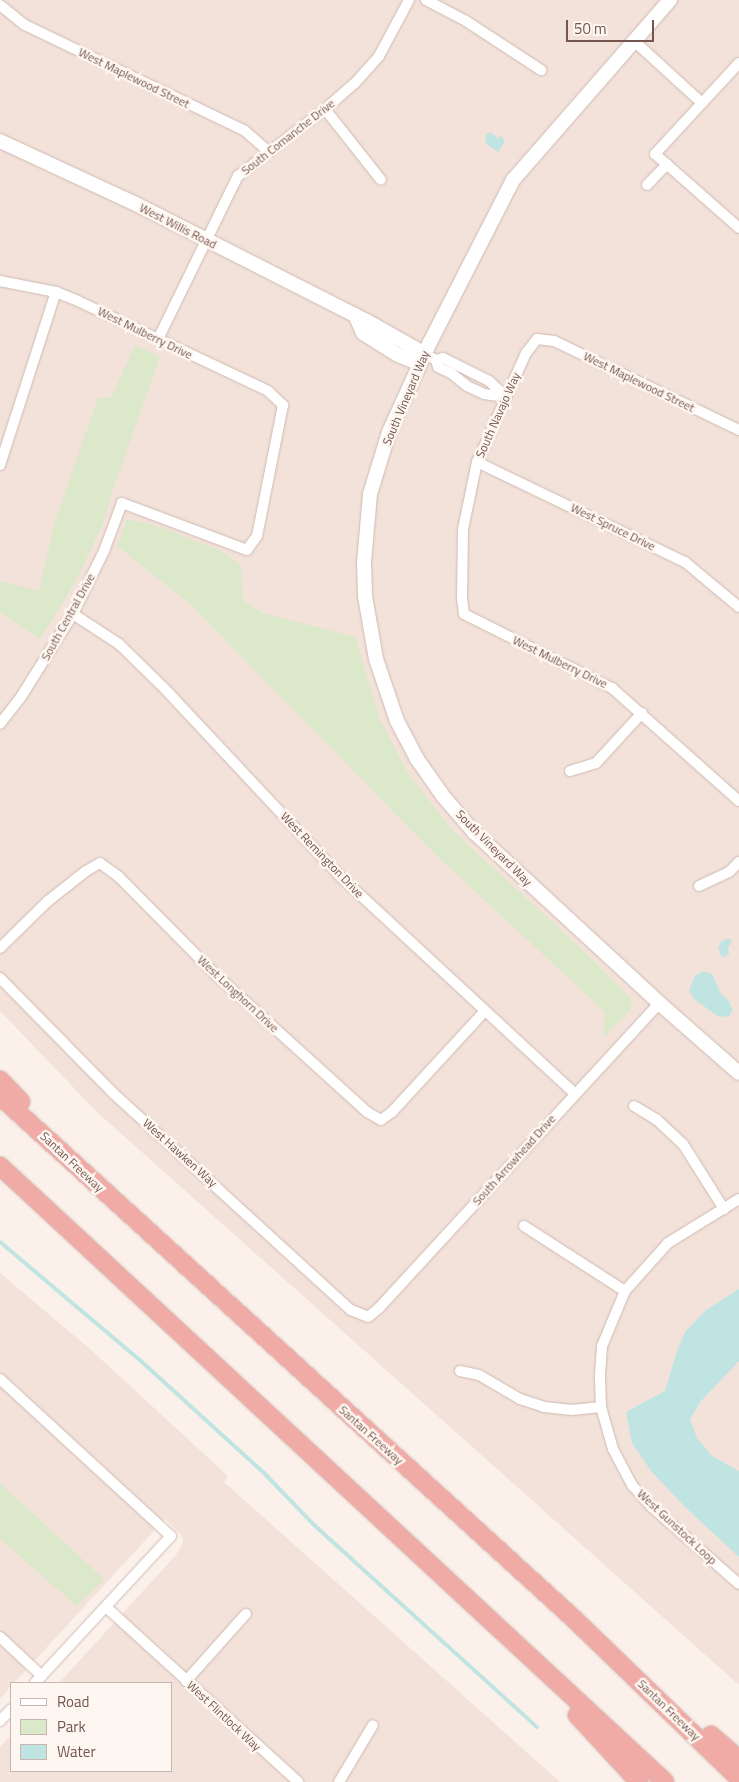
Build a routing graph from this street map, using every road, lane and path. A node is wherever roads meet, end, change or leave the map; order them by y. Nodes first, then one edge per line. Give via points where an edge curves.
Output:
1 (409, 0) edge
2 (426, 0) edge
3 (670, 0) edge
4 (0, 5) edge
5 (633, 40) junction
6 (739, 63) edge
7 (542, 70) dead end
8 (702, 103) junction
9 (326, 109) junction
10 (0, 141) edge
11 (268, 151) junction
12 (667, 164) junction
13 (380, 180) dead end
14 (647, 185) dead end
15 (739, 228) edge
16 (206, 240) junction
17 (0, 281) edge
18 (56, 292) junction
19 (158, 339) junction
20 (537, 339) joint
21 (427, 359) junction
22 (506, 397) junction
23 (739, 430) edge
24 (5, 432) edge
25 (477, 462) junction
26 (0, 465) edge
27 (122, 503) joint
28 (739, 607) edge
29 (73, 614) junction
30 (464, 614) joint
31 (642, 712) junction
32 (0, 724) edge
33 (570, 771) dead end
34 (739, 801) edge
35 (739, 862) edge
36 (699, 886) dead end
37 (0, 948) edge
38 (0, 978) edge
39 (659, 1003) junction
40 (485, 1011) junction
41 (739, 1073) edge
42 (0, 1080) edge
43 (575, 1094) junction
44 (0, 1096) edge
45 (634, 1106) dead end
46 (0, 1166) edge
47 (739, 1199) edge
48 (724, 1209) junction
49 (130, 1216) junction
50 (524, 1226) dead end
51 (625, 1291) junction
52 (368, 1316) joint
53 (460, 1371) dead end
54 (0, 1379) edge
55 (601, 1406) junction
56 (739, 1584) edge
57 (106, 1607) junction
58 (246, 1614) dead end
59 (572, 1617) junction
60 (493, 1625) junction
61 (0, 1637) edge
62 (38, 1680) edge
63 (186, 1681) junction
64 (10, 1710) edge
65 (0, 1721) edge
66 (373, 1725) dead end
67 (739, 1759) edge
68 (739, 1778) edge
69 (298, 1782) edge
70 (339, 1782) edge
71 (639, 1782) edge
72 (665, 1782) edge

1 - 9 street, South Comanche Drive via 379,56
2 - 7 street via 466,21
3 - 5 street, South Vineyard Way
4 - 11 street, West Maplewood Street via 25,25 245,131
5 - 8 street
5 - 21 street, South Vineyard Way via 514,180
6 - 8 street
8 - 12 street via 656,154
9 - 11 street, South Comanche Drive
9 - 13 street
10 - 16 street, West Willis Road
11 - 16 street, South Comanche Drive via 238,176
12 - 14 street
12 - 15 street
16 - 19 street, South Comanche Drive
16 - 21 street, West Willis Road via 355,315 363,333 398,355
17 - 18 street, West Mulberry Drive
18 - 19 street, West Mulberry Drive
18 - 24 street
19 - 27 street, West Mulberry Drive via 268,392 283,405 257,536 247,550
20 - 22 street, South Navajo Way via 526,354
20 - 23 street, West Maplewood Street via 554,341
21 - 22 street, West Willis Road via 443,358 489,381
21 - 39 street, South Vineyard Way via 389,432 373,485 364,563 365,596 376,659 397,721 417,759 474,832
22 - 25 street, South Navajo Way
24 - 26 street
25 - 28 street, West Spruce Drive via 685,562
25 - 30 street, South Navajo Way via 463,529
27 - 29 street, South Central Drive via 104,551
29 - 32 street, South Central Drive via 21,697
29 - 40 street, West Remington Drive via 119,644 165,688 342,878
30 - 31 street, West Mulberry Drive via 612,688
31 - 33 street via 596,762
31 - 34 street, West Mulberry Drive
35 - 36 street via 729,872
37 - 40 street, West Longhorn Drive via 48,901 86,870 100,863 119,877 216,975 367,1112 381,1120
38 - 52 street, West Hawken Way via 113,1093 351,1310
39 - 41 street
39 - 43 street, South Arrowhead Drive
40 - 43 street, West Remington Drive
42 - 49 highway
43 - 52 street, South Arrowhead Drive via 380,1308
44 - 49 highway, Santan Freeway
45 - 48 street via 656,1119 682,1144
46 - 60 highway
47 - 48 street, West Gunstock Loop
48 - 51 street, West Gunstock Loop via 668,1243
49 - 59 highway, Santan Freeway
50 - 51 street
51 - 55 street, West Gunstock Loop via 602,1346
53 - 55 street via 479,1375 520,1399 544,1406 572,1410
54 - 57 street via 171,1536
55 - 56 street, West Gunstock Loop via 613,1449 632,1485 652,1508
57 - 62 street
57 - 63 street, West Flintlock Way
58 - 63 street
59 - 67 highway
59 - 68 highway, Santan Freeway
60 - 71 highway
60 - 72 highway
61 - 62 street
63 - 69 street, West Flintlock Way
64 - 65 street
66 - 70 street

